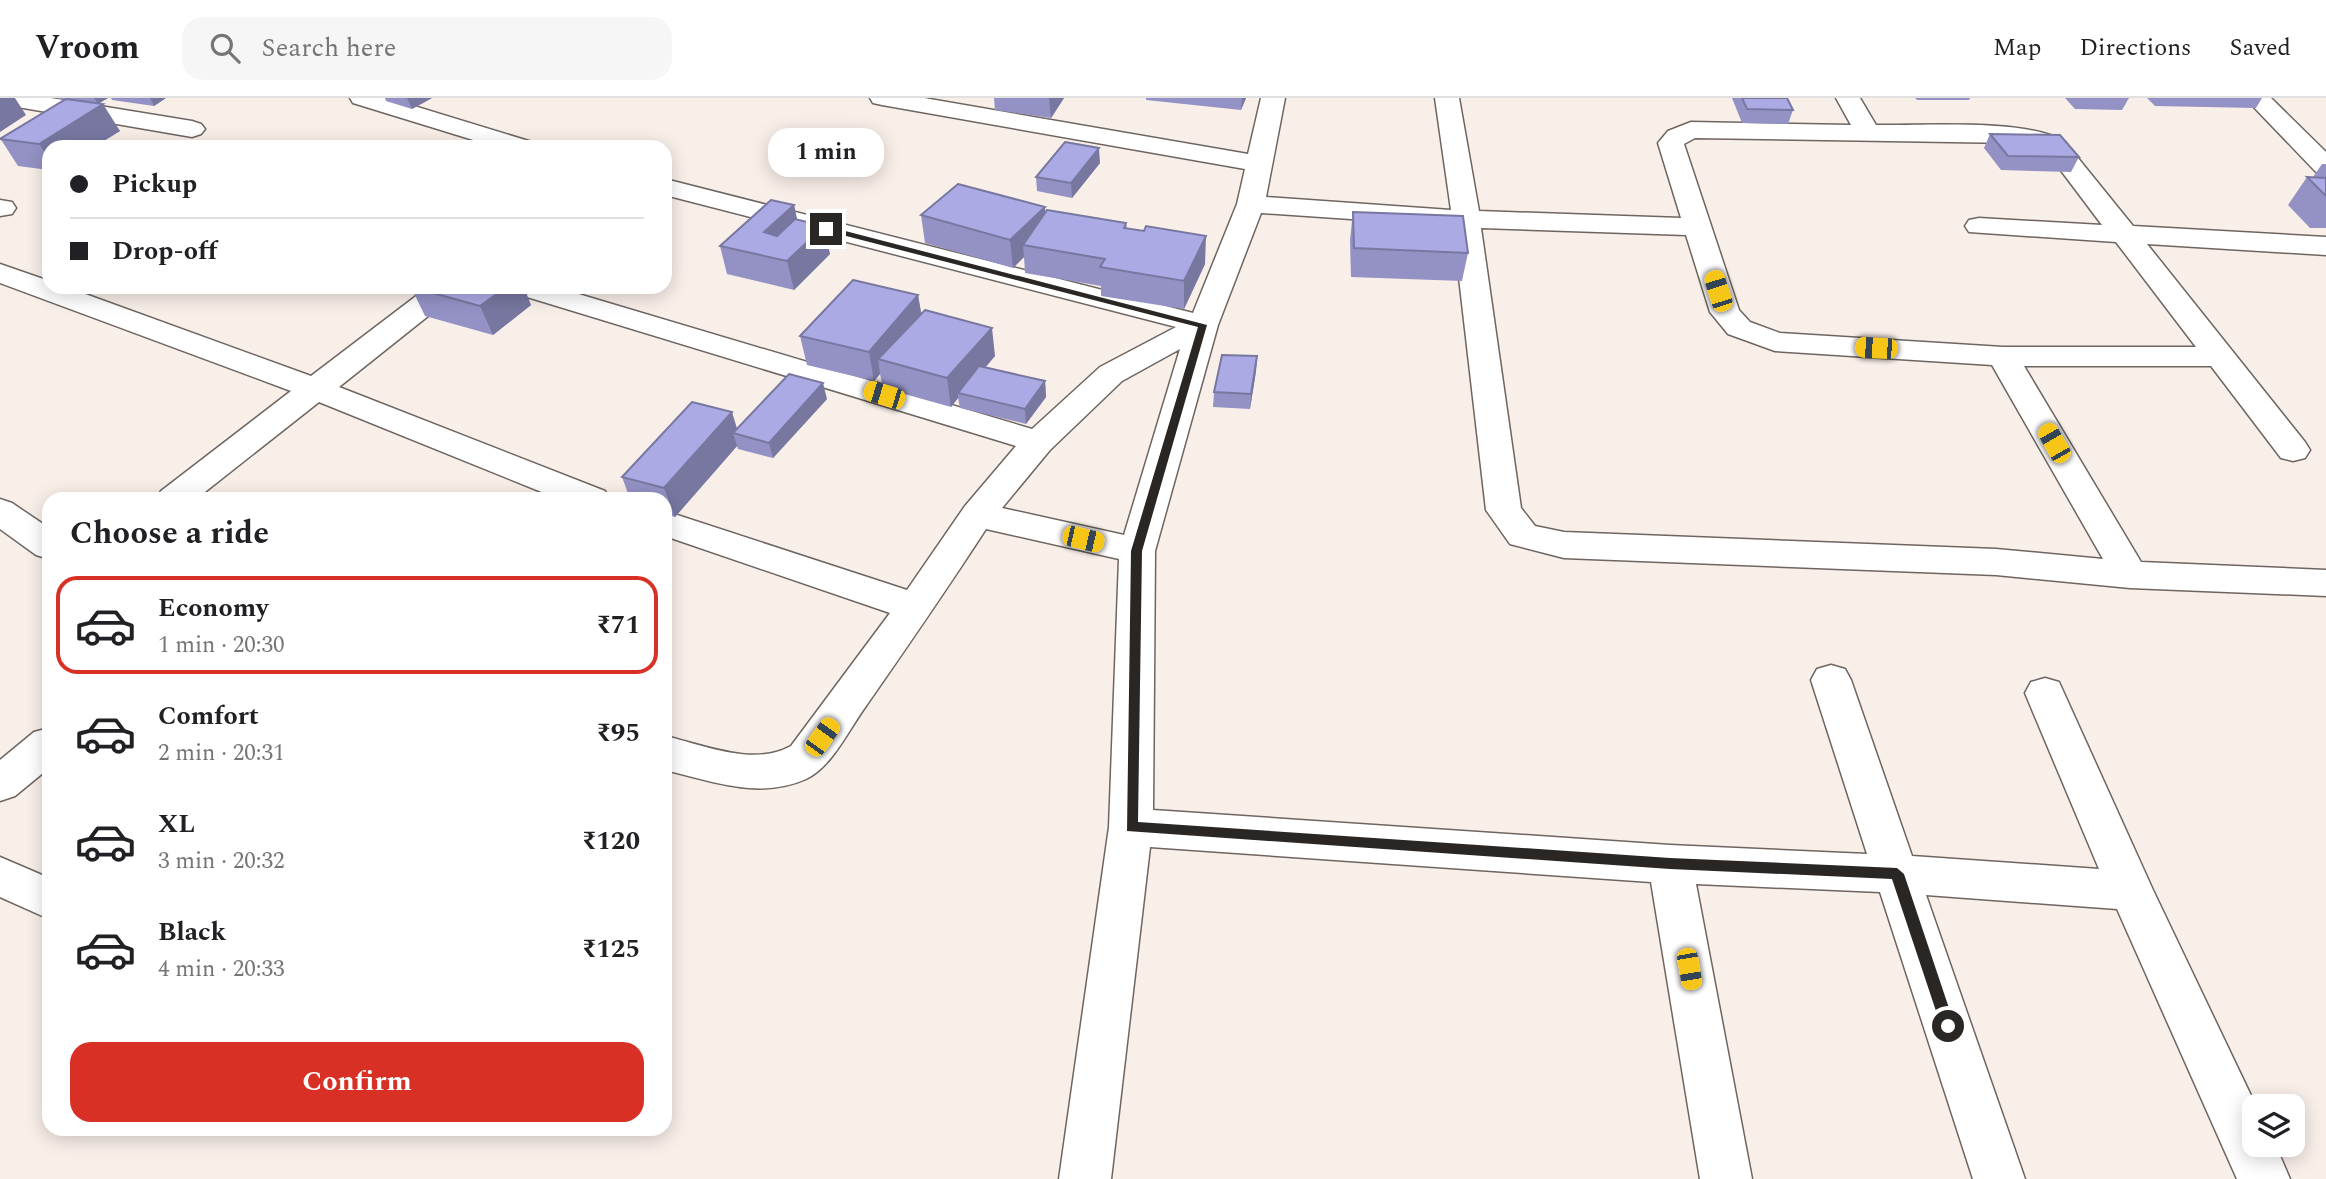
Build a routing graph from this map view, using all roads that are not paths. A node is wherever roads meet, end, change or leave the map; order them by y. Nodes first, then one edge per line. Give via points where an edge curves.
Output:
1 (6, 98) edge
2 (362, 98) edge
3 (882, 98) edge
4 (1273, 98) edge
5 (1447, 98) edge
6 (1848, 98) edge
7 (2257, 98) edge
8 (1867, 133) junction
9 (174, 140) edge
10 (500, 140) edge
11 (1259, 164) junction
12 (2326, 167) edge
13 (672, 189) edge
14 (1251, 204) junction
15 (1466, 219) junction
16 (1979, 226) dead end
17 (1698, 227) junction
18 (2124, 233) junction
19 (2326, 246) edge
20 (0, 273) edge
21 (42, 288) edge
22 (57, 294) edge
23 (438, 294) edge
24 (547, 294) edge
25 (1203, 325) junction
26 (2003, 356) junction
27 (2222, 357) junction
28 (313, 388) junction
29 (1038, 442) junction
30 (2293, 450) dead end
31 (182, 492) edge
32 (575, 492) edge
33 (0, 511) edge
34 (977, 516) junction
35 (672, 525) edge
36 (42, 541) edge
37 (1137, 551) junction
38 (2130, 575) junction
39 (2326, 583) edge
40 (915, 607) junction
41 (1831, 680) dead end
42 (2045, 693) dead end
43 (42, 750) edge
44 (672, 755) edge
45 (0, 784) edge
46 (1131, 827) junction
47 (1670, 864) junction
48 (1897, 874) junction
49 (0, 876) edge
50 (2131, 891) junction
51 (42, 896) edge
52 (1084, 1179) edge
53 (1726, 1179) edge
54 (1999, 1179) edge
55 (2264, 1179) edge

1 - 9 street via 192,129
2 - 10 street
3 - 11 street
4 - 11 street
5 - 15 street
6 - 8 street
7 - 12 street
8 - 17 street via 1712,129 1676,135 1671,143
8 - 18 street via 2014,135 2047,141 2056,146
11 - 14 street
13 - 25 street
14 - 15 street
14 - 25 street
15 - 17 street
15 - 38 street via 1504,510 1524,535 1564,545 1996,562
16 - 18 street
17 - 26 street via 1725,312 1739,328 1775,342
18 - 19 street
18 - 27 street
20 - 21 street
22 - 28 street
23 - 28 street
24 - 29 street
25 - 29 street via 1111,374
25 - 37 street
26 - 27 street
26 - 38 street
27 - 30 street
28 - 31 street
28 - 32 street
29 - 34 street
33 - 36 street
34 - 37 street
34 - 40 street
35 - 40 street
37 - 46 street
38 - 39 street
40 - 44 street via 796,766 760,774
41 - 48 street
42 - 50 street
43 - 45 street
46 - 47 street
46 - 52 street
47 - 48 street
47 - 53 street
48 - 50 street
48 - 54 street
49 - 51 street
50 - 55 street

